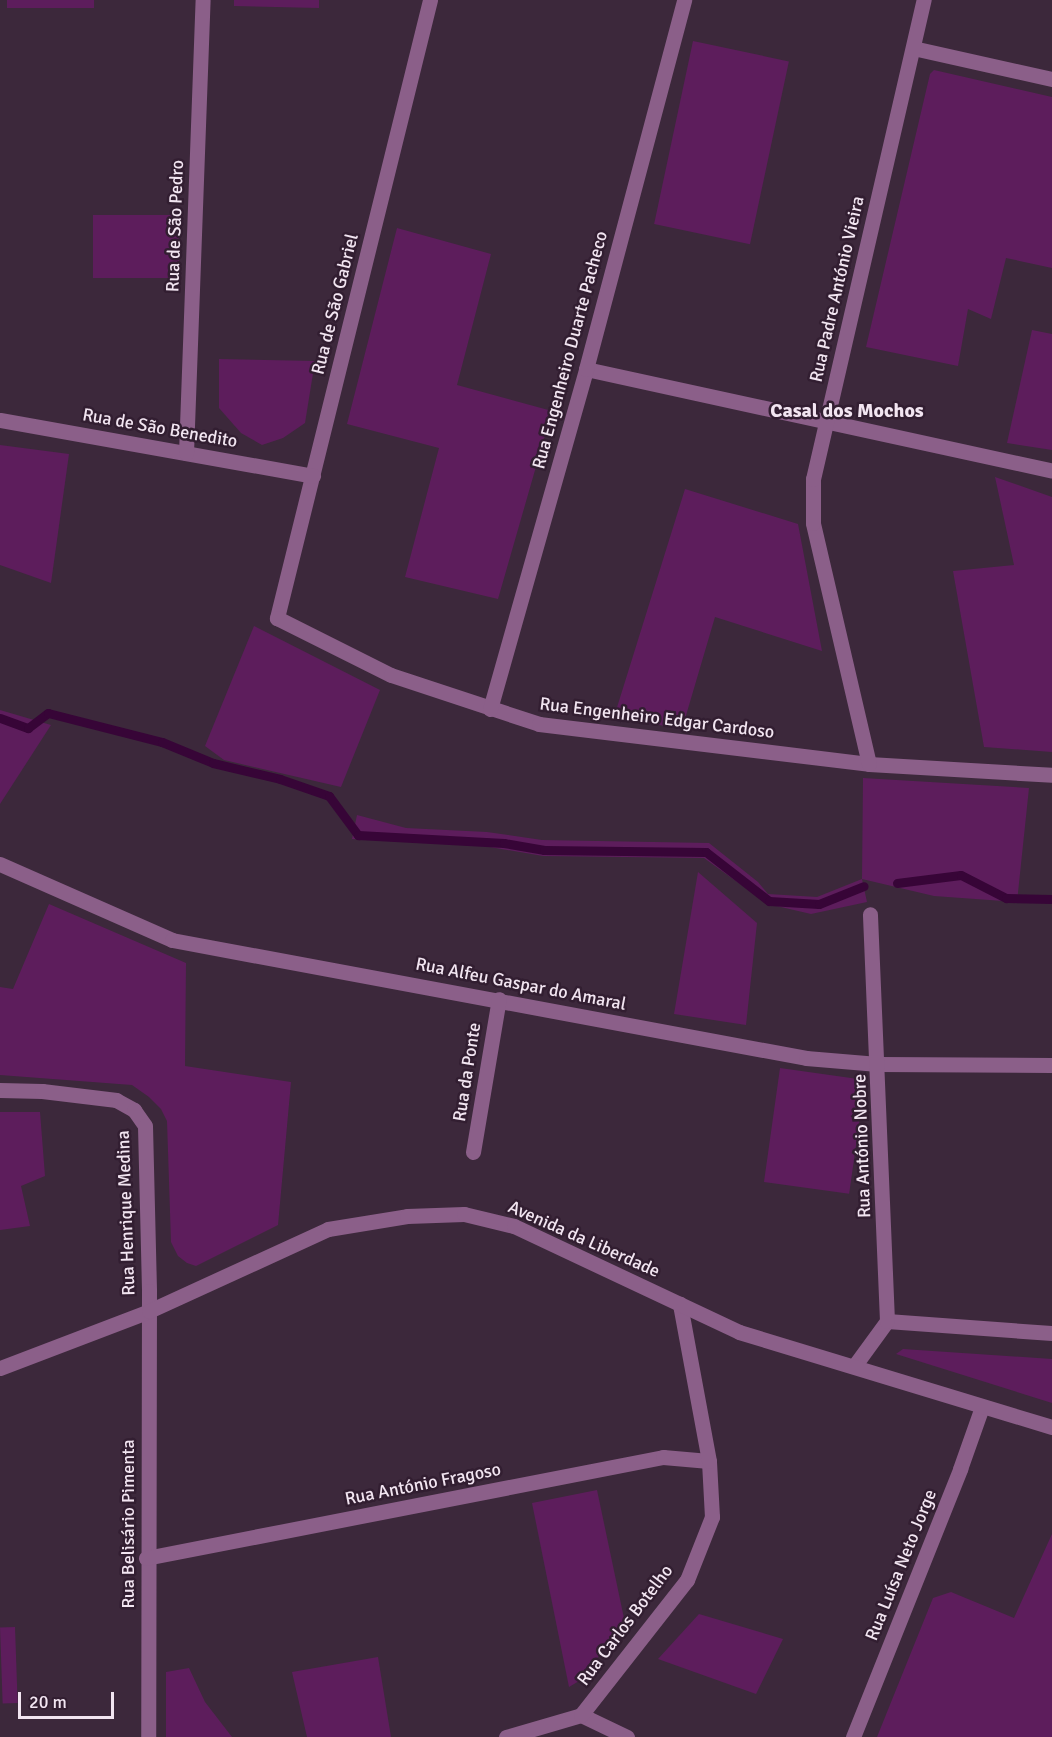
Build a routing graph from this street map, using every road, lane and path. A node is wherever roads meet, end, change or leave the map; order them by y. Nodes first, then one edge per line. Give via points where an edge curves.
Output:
1 (203, 0) edge
2 (430, 0) edge
3 (684, 0) edge
4 (924, 0) edge
5 (913, 48) junction
6 (1052, 79) edge
7 (586, 369) junction
8 (0, 420) edge
9 (826, 422) junction
10 (186, 453) junction
11 (1052, 471) edge
12 (313, 476) junction
13 (277, 618) joint
14 (490, 709) junction
15 (868, 764) junction
16 (1052, 775) edge
17 (0, 864) edge
18 (870, 914) dead end
19 (499, 999) junction
20 (878, 1064) junction
21 (1052, 1065) edge
22 (0, 1090) edge
23 (473, 1152) dead end
24 (680, 1304) junction
25 (149, 1311) junction
26 (887, 1321) junction
27 (1052, 1333) edge
28 (855, 1365) junction
29 (0, 1368) edge
30 (982, 1407) junction
31 (1052, 1427) edge
32 (709, 1461) junction
33 (146, 1558) junction
34 (581, 1715) junction
35 (148, 1737) edge
36 (506, 1737) edge
37 (627, 1737) edge
38 (853, 1737) edge

1 - 10 street, Rua de São Pedro
2 - 12 street, Rua de São Gabriel
3 - 7 street, Rua Engenheiro Duarte Pacheco
4 - 5 street, Rua Padre António Vieira
5 - 6 street
5 - 9 street, Rua Padre António Vieira
7 - 9 street
7 - 14 street, Rua Engenheiro Duarte Pacheco
8 - 10 street, Rua de São Benedito
9 - 11 street
9 - 15 street, Rua Padre António Vieira via 813,479 813,522
10 - 12 street, Rua de São Benedito
12 - 13 street, Rua de São Gabriel
13 - 14 street, Rua Engenheiro Edgar Cardoso via 391,675
14 - 15 street, Rua Engenheiro Edgar Cardoso via 539,724
15 - 16 street, Rua Engenheiro Edgar Cardoso
17 - 19 street, Rua Alfeu Gaspar do Amaral via 172,940
18 - 20 street, Rua António Nobre
19 - 20 street, Rua Alfeu Gaspar do Amaral via 806,1058
19 - 23 street, Rua da Ponte
20 - 21 street, Rua Alfeu Gaspar do Amaral
20 - 26 street, Rua António Nobre
22 - 25 street, Rua Henrique Medina via 116,1100 134,1110 145,1126
24 - 25 street, Avenida da Liberdade via 514,1226 464,1214 407,1216 328,1229
24 - 28 street, Avenida da Liberdade via 739,1332
24 - 32 street, Rua Carlos Botelho
25 - 29 street, Avenida da Liberdade
25 - 33 street, Rua Belisário Pimenta
26 - 27 street
26 - 28 street
28 - 30 street, Avenida da Liberdade
30 - 31 street, Avenida da Liberdade
30 - 38 street, Rua Luísa Neto Jorge
32 - 33 street, Rua António Fragoso via 663,1456
32 - 34 street, Rua Carlos Botelho via 712,1517 687,1580
33 - 35 street, Rua Belisário Pimenta
34 - 36 street, Rua Carlos Botelho
34 - 37 street

